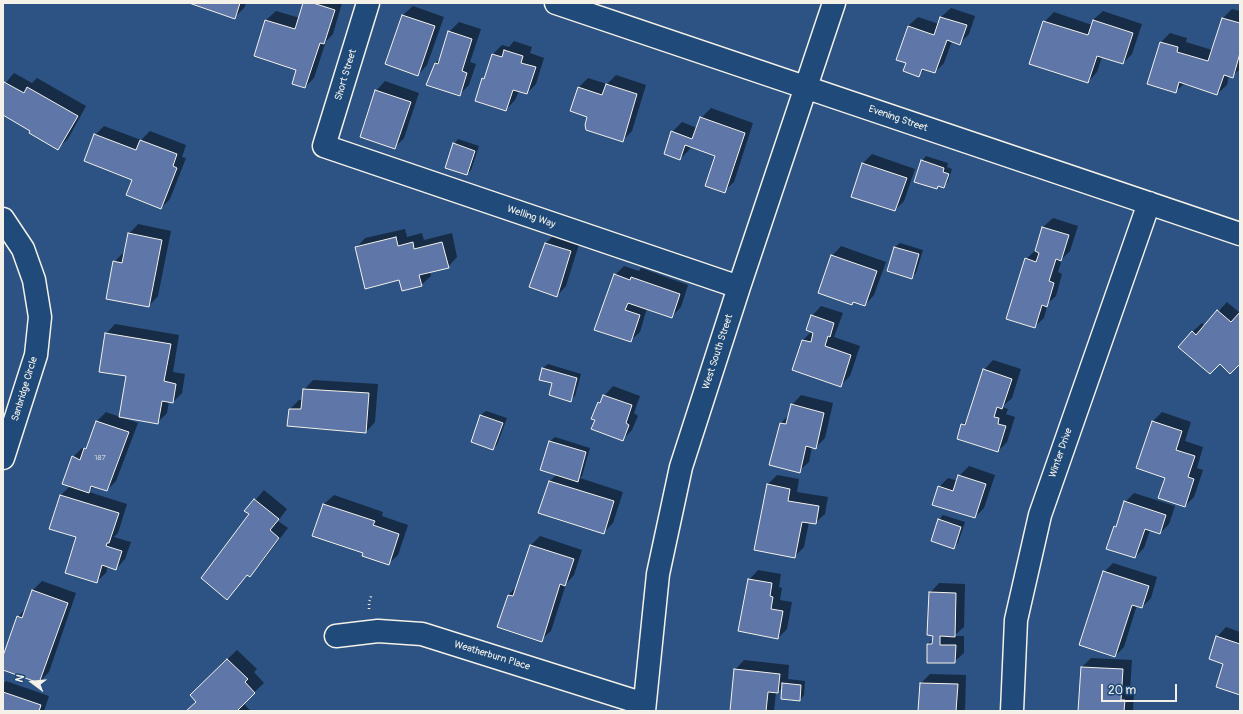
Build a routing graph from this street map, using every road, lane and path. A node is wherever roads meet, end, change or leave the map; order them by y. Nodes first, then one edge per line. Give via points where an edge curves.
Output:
1 (368, 3) edge
2 (556, 3) edge
3 (834, 3) edge
4 (806, 87) junction
5 (324, 146) joint
6 (1149, 203) junction
7 (3, 219) edge
8 (1240, 234) edge
9 (739, 287) junction
10 (3, 458) edge
11 (372, 594) dead end
12 (369, 602) dead end
13 (336, 636) dead end
14 (644, 707) edge
15 (1012, 711) edge

1 - 5 street, Short Street
2 - 4 street, Evening Street
3 - 4 street, West South Street
4 - 6 street, Evening Street
4 - 9 street, West South Street
5 - 9 street, Welling Way
6 - 8 street, Evening Street
6 - 15 street, Winter Drive via 1040,515 1016,620
7 - 10 street, Sanbridge Circle via 23,249 34,280 40,317 36,355
9 - 14 street, West South Street via 681,467 658,574
11 - 12 path
13 - 14 street, Weatherburn Place via 378,631 422,634

